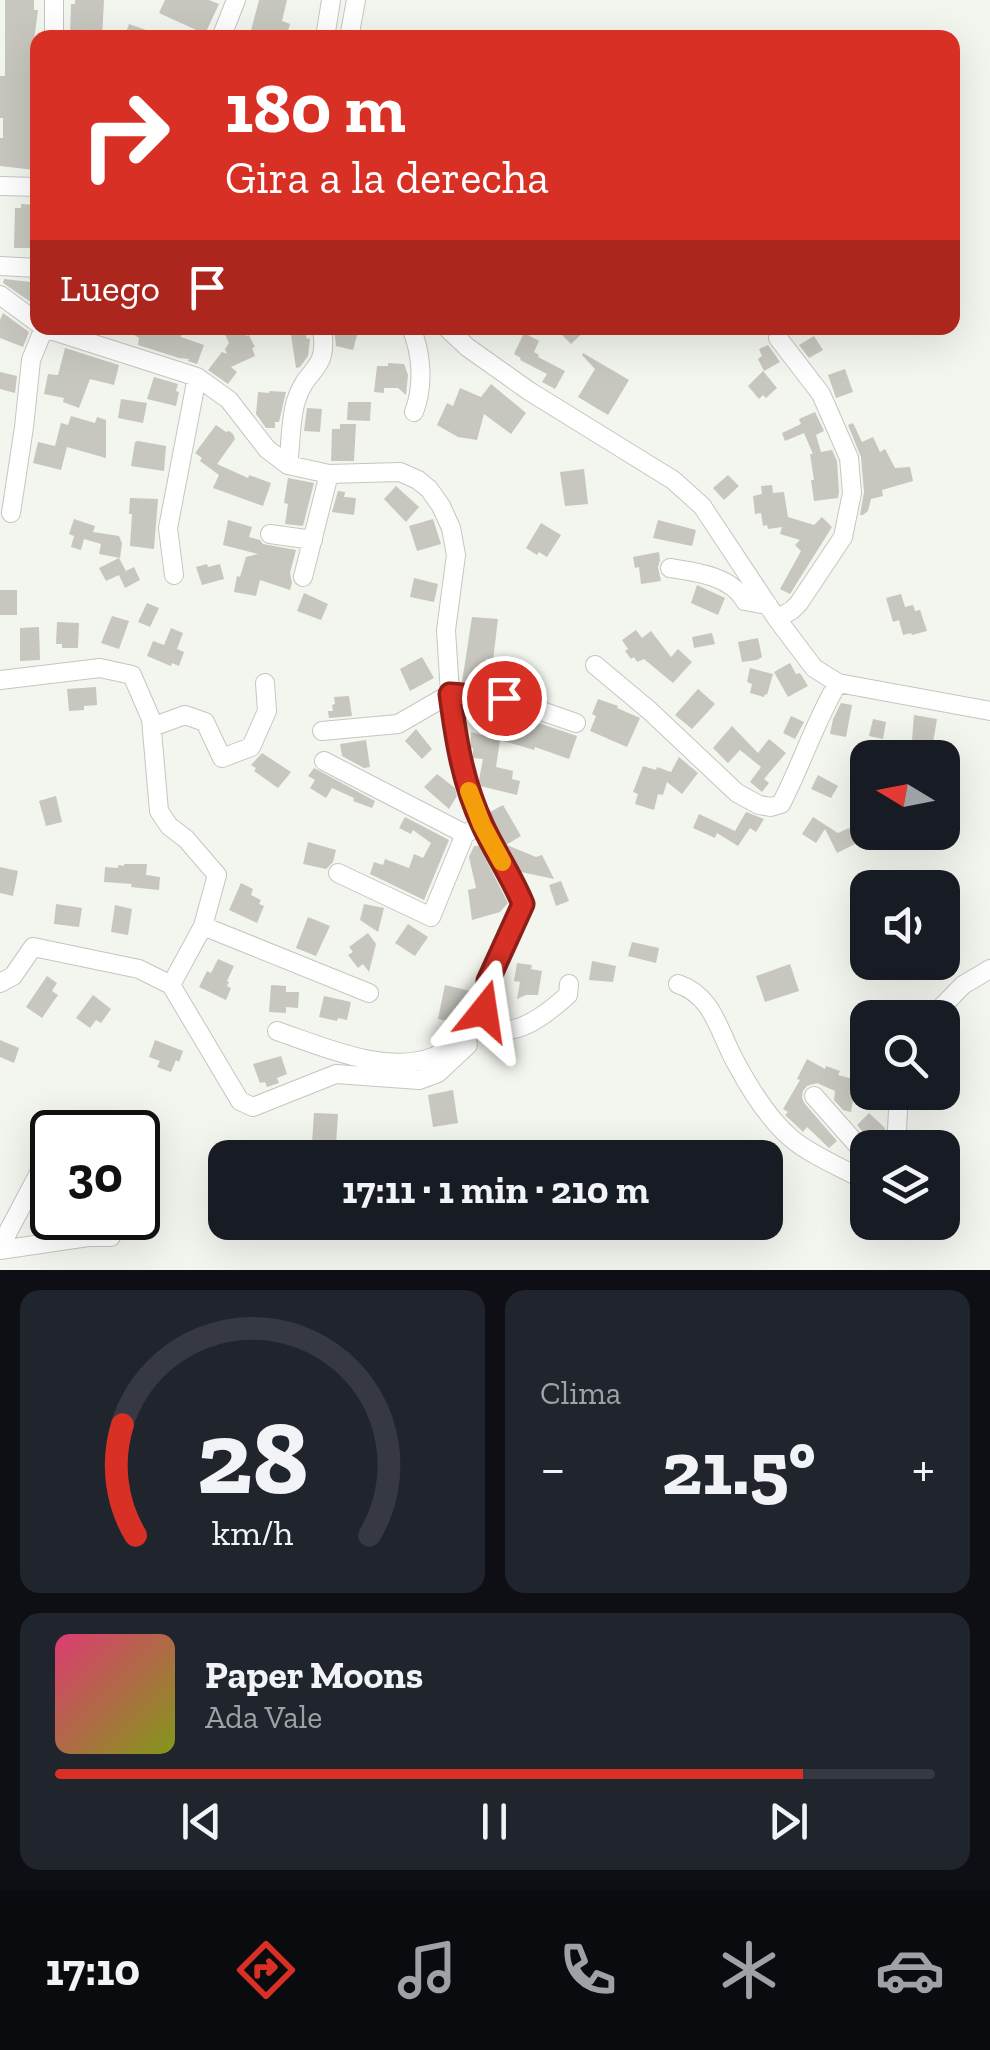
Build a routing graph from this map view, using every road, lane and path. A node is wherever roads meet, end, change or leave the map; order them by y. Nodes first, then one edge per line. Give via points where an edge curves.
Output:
1 (54, 0) edge
2 (236, 0) edge
3 (331, 0) edge
4 (356, 0) edge
5 (54, 30) edge
6 (224, 30) edge
7 (326, 30) edge
8 (351, 30) edge
9 (0, 186) edge
10 (30, 187) edge
11 (0, 266) edge
12 (30, 268) edge
13 (0, 294) edge
14 (30, 317) edge
15 (41, 335) edge
16 (66, 335) edge
17 (323, 335) edge
18 (414, 335) edge
19 (454, 335) edge
20 (778, 338) dead end
21 (197, 377) junction
22 (414, 412) dead end
23 (288, 465) junction
24 (329, 474) junction
25 (11, 513) dead end
26 (270, 534) dead end
27 (313, 540) junction
28 (670, 568) dead end
29 (174, 575) dead end
30 (303, 576) dead end
31 (772, 612) junction
32 (596, 665) dead end
33 (0, 680) edge
34 (265, 683) dead end
35 (838, 683) junction
36 (450, 694) junction
37 (990, 711) edge
38 (576, 723) dead end
39 (152, 727) junction
40 (322, 731) dead end
41 (324, 761) dead end
42 (482, 825) junction
43 (465, 834) junction
44 (338, 873) dead end
45 (204, 926) junction
46 (990, 969) edge
47 (0, 982) edge
48 (171, 984) junction
49 (569, 984) dead end
50 (678, 984) dead end
51 (369, 992) dead end
52 (948, 1000) edge
53 (482, 1019) junction
54 (277, 1031) dead end
55 (814, 1096) dead end
56 (850, 1137) edge
57 (850, 1172) edge
58 (30, 1190) edge
59 (64, 1240) edge
60 (0, 1248) edge

1 - 5 street
2 - 6 street
3 - 7 street
4 - 8 street
9 - 10 street
11 - 12 street
13 - 14 street
15 - 25 street via 31,360
16 - 21 street
17 - 23 street via 324,354 296,400
18 - 22 street via 421,387
19 - 31 street via 529,391 673,480 702,506
20 - 31 street via 822,394 849,458 852,493 843,537 792,610
21 - 23 street via 229,400
21 - 29 street via 168,528
23 - 24 street
24 - 27 street
24 - 36 street via 400,472 418,480 441,506 456,555 446,630
26 - 27 street
27 - 30 street
28 - 31 street via 734,586 745,601
31 - 35 street via 814,668
32 - 35 street via 737,794 771,807 781,804
33 - 39 street via 100,668 132,675
34 - 39 street via 267,710 251,747 222,758 206,722 186,715
35 - 37 street
36 - 38 street via 504,698
36 - 40 street via 398,724
36 - 42 street via 457,750
39 - 45 street via 159,811 217,875
41 - 43 street
42 - 43 street
42 - 53 street via 523,904 488,981
43 - 44 street via 431,917
45 - 48 street
45 - 51 street
46 - 52 street
47 - 48 street via 33,947 139,970
48 - 53 street via 232,1091 252,1107 336,1074 419,1080 438,1073 463,1052
49 - 53 street via 568,995 554,1007 511,1030 492,1030
50 - 57 street via 703,998 735,1062 792,1140
53 - 54 street via 444,1052 392,1063
55 - 56 street
58 - 60 street
59 - 60 street

